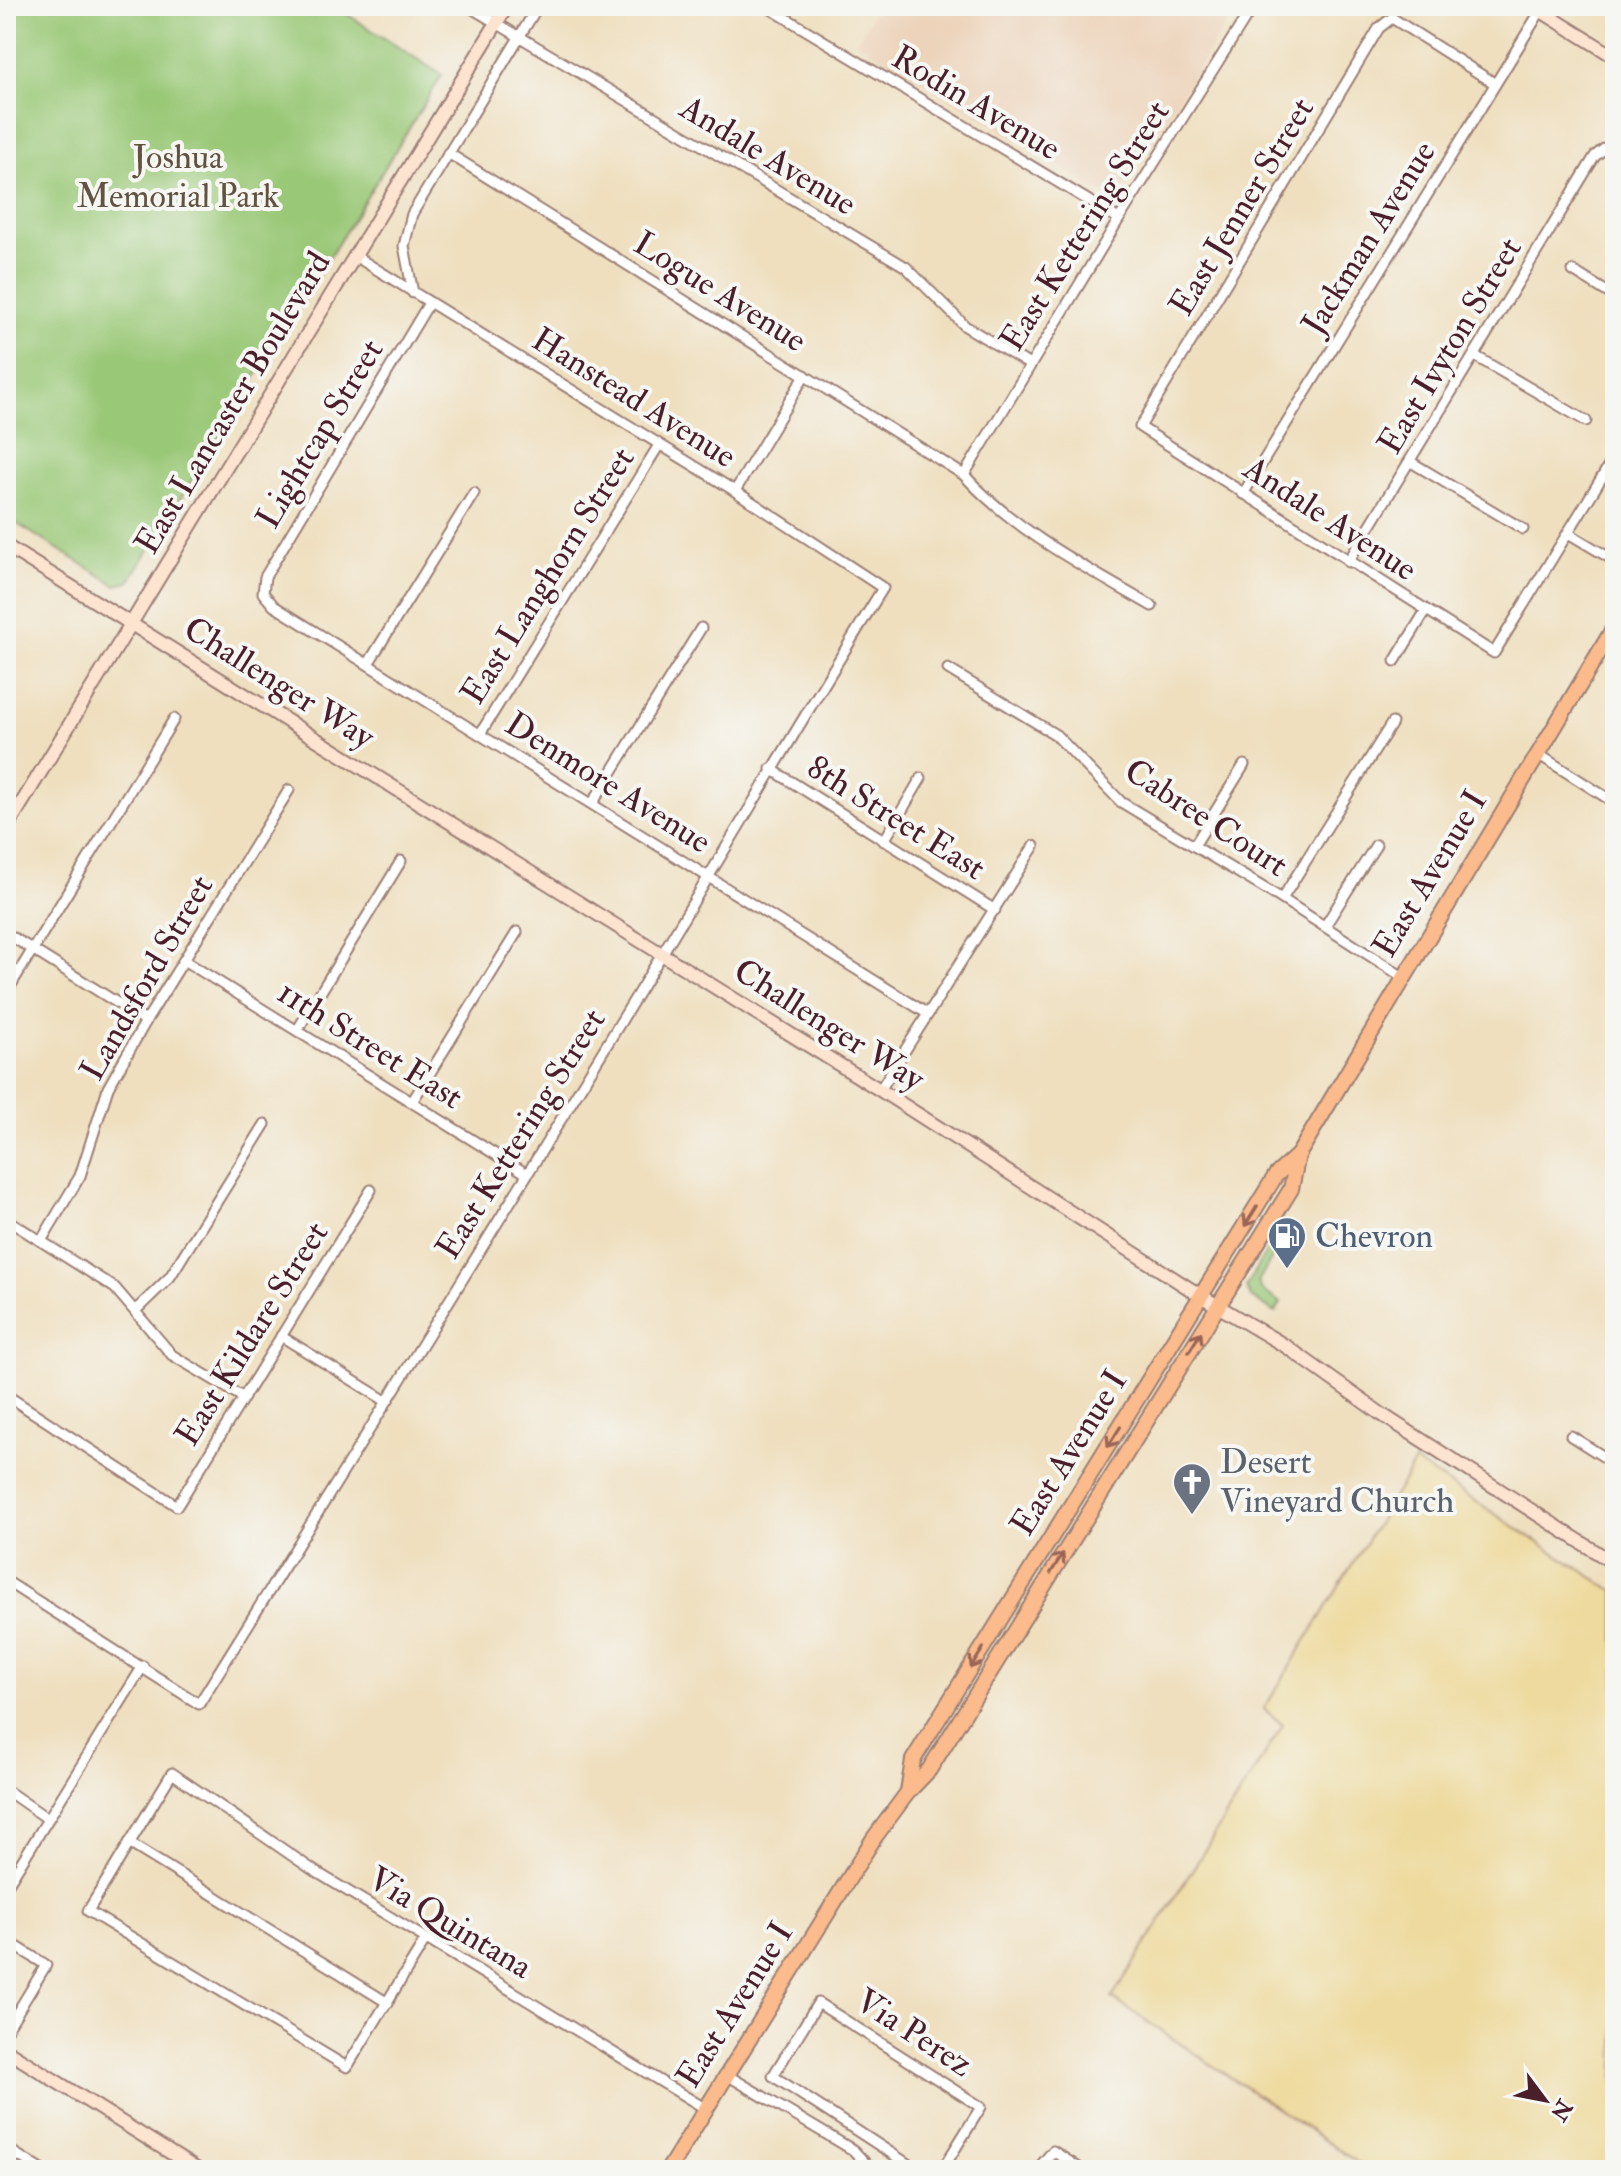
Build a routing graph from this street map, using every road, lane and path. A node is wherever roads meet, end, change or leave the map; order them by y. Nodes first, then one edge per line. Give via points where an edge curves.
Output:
1 (507, 6) edge
2 (538, 6) edge
3 (766, 6) edge
4 (1253, 6) edge
5 (473, 7) edge
6 (1537, 8) edge
7 (496, 24) junction
8 (518, 38) junction
9 (1615, 57) edge
10 (1494, 83) junction
11 (448, 153) junction
12 (1615, 153) edge
13 (1119, 219) junction
14 (355, 256) junction
15 (1573, 271) dead end
16 (413, 293) junction
17 (1615, 297) edge
18 (429, 303) junction
19 (1475, 356) junction
20 (1030, 365) junction
21 (805, 375) junction
22 (1586, 421) dead end
23 (1140, 427) joint
24 (659, 445) junction
25 (1615, 456) edge
26 (1411, 462) junction
27 (964, 475) junction
28 (735, 491) junction
29 (474, 493) dead end
30 (1243, 494) junction
31 (1523, 529) dead end
32 (1568, 533) junction
33 (6, 546) edge
34 (1615, 561) edge
35 (1348, 562) junction
36 (883, 588) joint
37 (263, 593) joint
38 (1152, 606) dead end
39 (1425, 612) junction
40 (131, 624) junction
41 (1615, 626) edge
42 (701, 628) dead end
43 (1395, 661) dead end
44 (368, 664) junction
45 (948, 669) dead end
46 (174, 719) dead end
47 (1392, 723) dead end
48 (480, 734) junction
49 (1538, 754) junction
50 (1244, 765) dead end
51 (771, 769) junction
52 (921, 778) dead end
53 (289, 790) dead end
54 (1615, 803) edge
55 (592, 804) junction
56 (6, 829) edge
57 (884, 841) junction
58 (1376, 845) dead end
59 (1034, 846) dead end
60 (1194, 846) junction
61 (401, 861) dead end
62 (709, 875) junction
63 (1282, 899) junction
64 (995, 910) junction
65 (1325, 926) junction
66 (517, 932) dead end
67 (6, 933) edge
68 (33, 949) junction
69 (662, 954) junction
70 (185, 961) junction
71 (1403, 977) junction
72 (6, 993) edge
73 (928, 1014) junction
74 (146, 1021) junction
75 (298, 1029) junction
76 (880, 1090) junction
77 (412, 1102) junction
78 (265, 1124) dead end
79 (1298, 1155) junction
80 (527, 1174) junction
81 (371, 1190) dead end
82 (6, 1219) edge
83 (41, 1241) junction
84 (1201, 1296) junction
85 (1217, 1305) junction
86 (136, 1310) junction
87 (281, 1336) junction
88 (6, 1395) edge
89 (244, 1398) junction
90 (386, 1401) junction
91 (1571, 1436) dead end
92 (1615, 1464) edge
93 (1615, 1564) edge
94 (6, 1581) edge
95 (1017, 1593) junction
96 (1033, 1603) junction
97 (143, 1666) junction
98 (6, 1790) edge
99 (908, 1792) junction
100 (48, 1819) junction
101 (129, 1843) junction
102 (6, 1887) edge
103 (426, 1939) junction
104 (6, 1940) edge
105 (388, 2003) junction
106 (6, 2031) edge
107 (6, 2050) edge
108 (727, 2075) junction
109 (706, 2109) junction
110 (6, 2148) edge
111 (42, 2170) edge
112 (198, 2170) edge
113 (668, 2170) edge
114 (872, 2170) edge
115 (917, 2170) edge
116 (942, 2170) edge
117 (1037, 2170) edge
118 (1082, 2170) edge

1 - 7 main road, East Lancaster Boulevard
2 - 8 street
3 - 13 street, Rodin Avenue
4 - 13 street, East Kettering Street
5 - 7 street, Andale Avenue
6 - 9 main road
6 - 10 street, Jackman Avenue
7 - 8 street, Andale Avenue
7 - 14 main road, East Lancaster Boulevard
8 - 11 street
8 - 20 street, Andale Avenue via 906,267 965,326
10 - 23 street, East Jenner Street via 1392,18 1379,28
10 - 30 street, Jackman Avenue
11 - 16 street via 412,214 404,246
11 - 21 street, Logue Avenue
12 - 19 street, East Ivyton Street via 1600,153
13 - 20 street, East Kettering Street
14 - 16 street, Hanstead Avenue
14 - 40 main road, East Lancaster Boulevard
15 - 17 street
16 - 18 street, Hanstead Avenue
18 - 24 street, Hanstead Avenue
18 - 37 street, Lightcap Street via 265,577
19 - 22 street
19 - 26 street, East Ivyton Street
20 - 27 street, East Kettering Street
21 - 27 street, Logue Avenue
21 - 28 street
23 - 30 street, Andale Avenue
24 - 28 street, Hanstead Avenue
24 - 48 street, East Langhorn Street
25 - 32 street
26 - 31 street
26 - 35 street, East Ivyton Street
27 - 38 street, Logue Avenue via 1018,525
28 - 36 street, Hanstead Avenue
29 - 44 street
30 - 35 street, Andale Avenue
32 - 34 street
32 - 39 street, Andale Avenue via 1494,653
33 - 40 main road, Challenger Way
35 - 39 street, Andale Avenue
36 - 51 street, East Kettering Street
37 - 44 street, Denmore Avenue via 274,606
39 - 43 street
40 - 56 main road, East Lancaster Boulevard
40 - 69 main road, Challenger Way
41 - 49 main road, East Avenue I
42 - 55 street
44 - 48 street, Denmore Avenue
45 - 60 street, Cabree Court via 1056,735 1121,802
46 - 68 street
47 - 63 street
48 - 55 street, Denmore Avenue
49 - 54 street
49 - 71 main road, East Avenue I
50 - 60 street
51 - 57 street, 8th Street East
51 - 62 street, East Kettering Street
52 - 57 street
53 - 70 street, Landsford Street
55 - 62 street, Denmore Avenue
57 - 64 street, 8th Street East
58 - 65 street
59 - 64 street
60 - 63 street, Cabree Court
61 - 75 street
62 - 69 street, East Kettering Street
62 - 73 street, Denmore Avenue
63 - 65 street, Cabree Court
64 - 73 street
65 - 71 street, Cabree Court
66 - 77 street
67 - 68 street
68 - 72 street
68 - 74 street
69 - 76 main road, Challenger Way
69 - 80 street, East Kettering Street
70 - 74 street, Landsford Street
70 - 75 street, 11th Street East
71 - 79 main road, East Avenue I
73 - 76 street
74 - 83 street, Landsford Street via 108,1088 80,1176
75 - 77 street, 11th Street East
76 - 84 main road, Challenger Way
77 - 80 street, 11th Street East
78 - 86 street via 170,1277
79 -> 84 main road, East Avenue I via 1276,1175
79 - 85 main road, East Avenue I via 1291,1189
80 - 90 street, East Kettering Street
81 - 87 street, East Kildare Street
82 - 83 street
83 - 86 street via 115,1288
84 - 85 main road, Challenger Way
84 -> 95 main road, East Avenue I
85 - 93 main road, Challenger Way
96 -> 85 main road, East Avenue I
86 - 89 street via 172,1355
87 - 89 street, East Kildare Street
87 - 90 street
88 - 89 street, East Kildare Street via 177,1506
90 - 97 street, East Kettering Street via 199,1704
91 - 92 street
94 - 97 street
95 - 96 main road
95 -> 99 main road, East Avenue I via 913,1760
96 - 99 main road, East Avenue I via 929,1770
97 - 100 street
98 - 100 street
99 - 108 main road, East Avenue I
100 - 102 street
101 - 103 street, Via Quintana via 172,1773 313,1870
101 - 105 street
101 - 105 street via 88,1911 347,2067
103 - 105 street
103 - 109 street, Via Quintana
104 - 106 street via 46,1965
107 - 112 main road
108 - 109 main road, East Avenue I
108 - 114 street via 853,2150
109 - 113 main road, East Avenue I
110 - 111 street
115 - 116 street, Via Perez via 773,2076 818,2003 981,2107
117 - 118 street via 1053,2151

